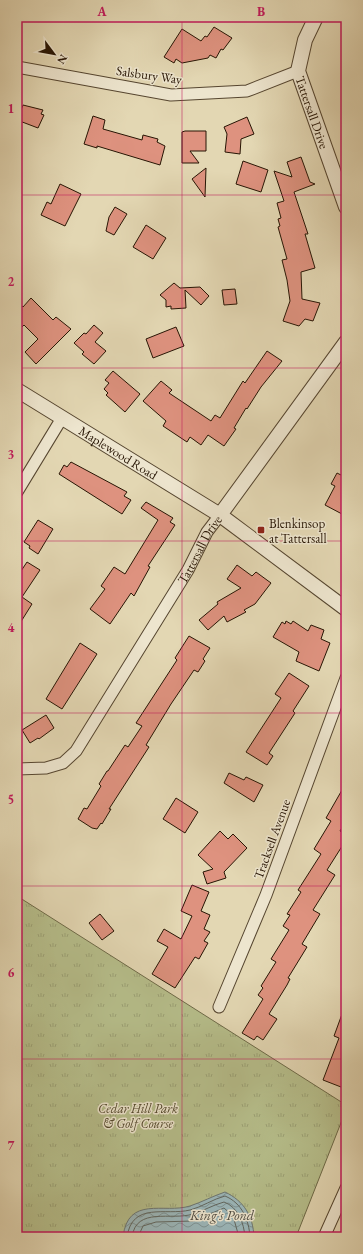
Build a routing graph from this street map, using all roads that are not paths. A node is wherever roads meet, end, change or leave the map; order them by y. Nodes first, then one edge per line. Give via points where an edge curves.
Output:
1 (316, 17) edge
2 (17, 67) edge
3 (298, 71) junction
4 (346, 207) edge
5 (346, 342) edge
6 (17, 390) edge
7 (62, 418) junction
8 (17, 492) edge
9 (220, 515) junction
10 (346, 609) edge
11 (346, 678) edge
12 (17, 770) edge
13 (219, 1007) dead end
14 (346, 1188) edge
15 (324, 1237) edge

1 - 3 street, Tattersall Drive via 305,40
2 - 3 street, Salsbury Way via 171,95 248,91
3 - 4 street, Tattersall Drive
5 - 9 street, Tattersall Drive
6 - 7 street, Maplewood Road
7 - 8 street
7 - 9 street, Maplewood Road
9 - 10 street, Maplewood Road
9 - 12 street, Tattersall Drive via 207,532 188,570 76,751 63,763 46,768
11 - 13 street, Tracksell Avenue via 266,895
14 - 15 street

